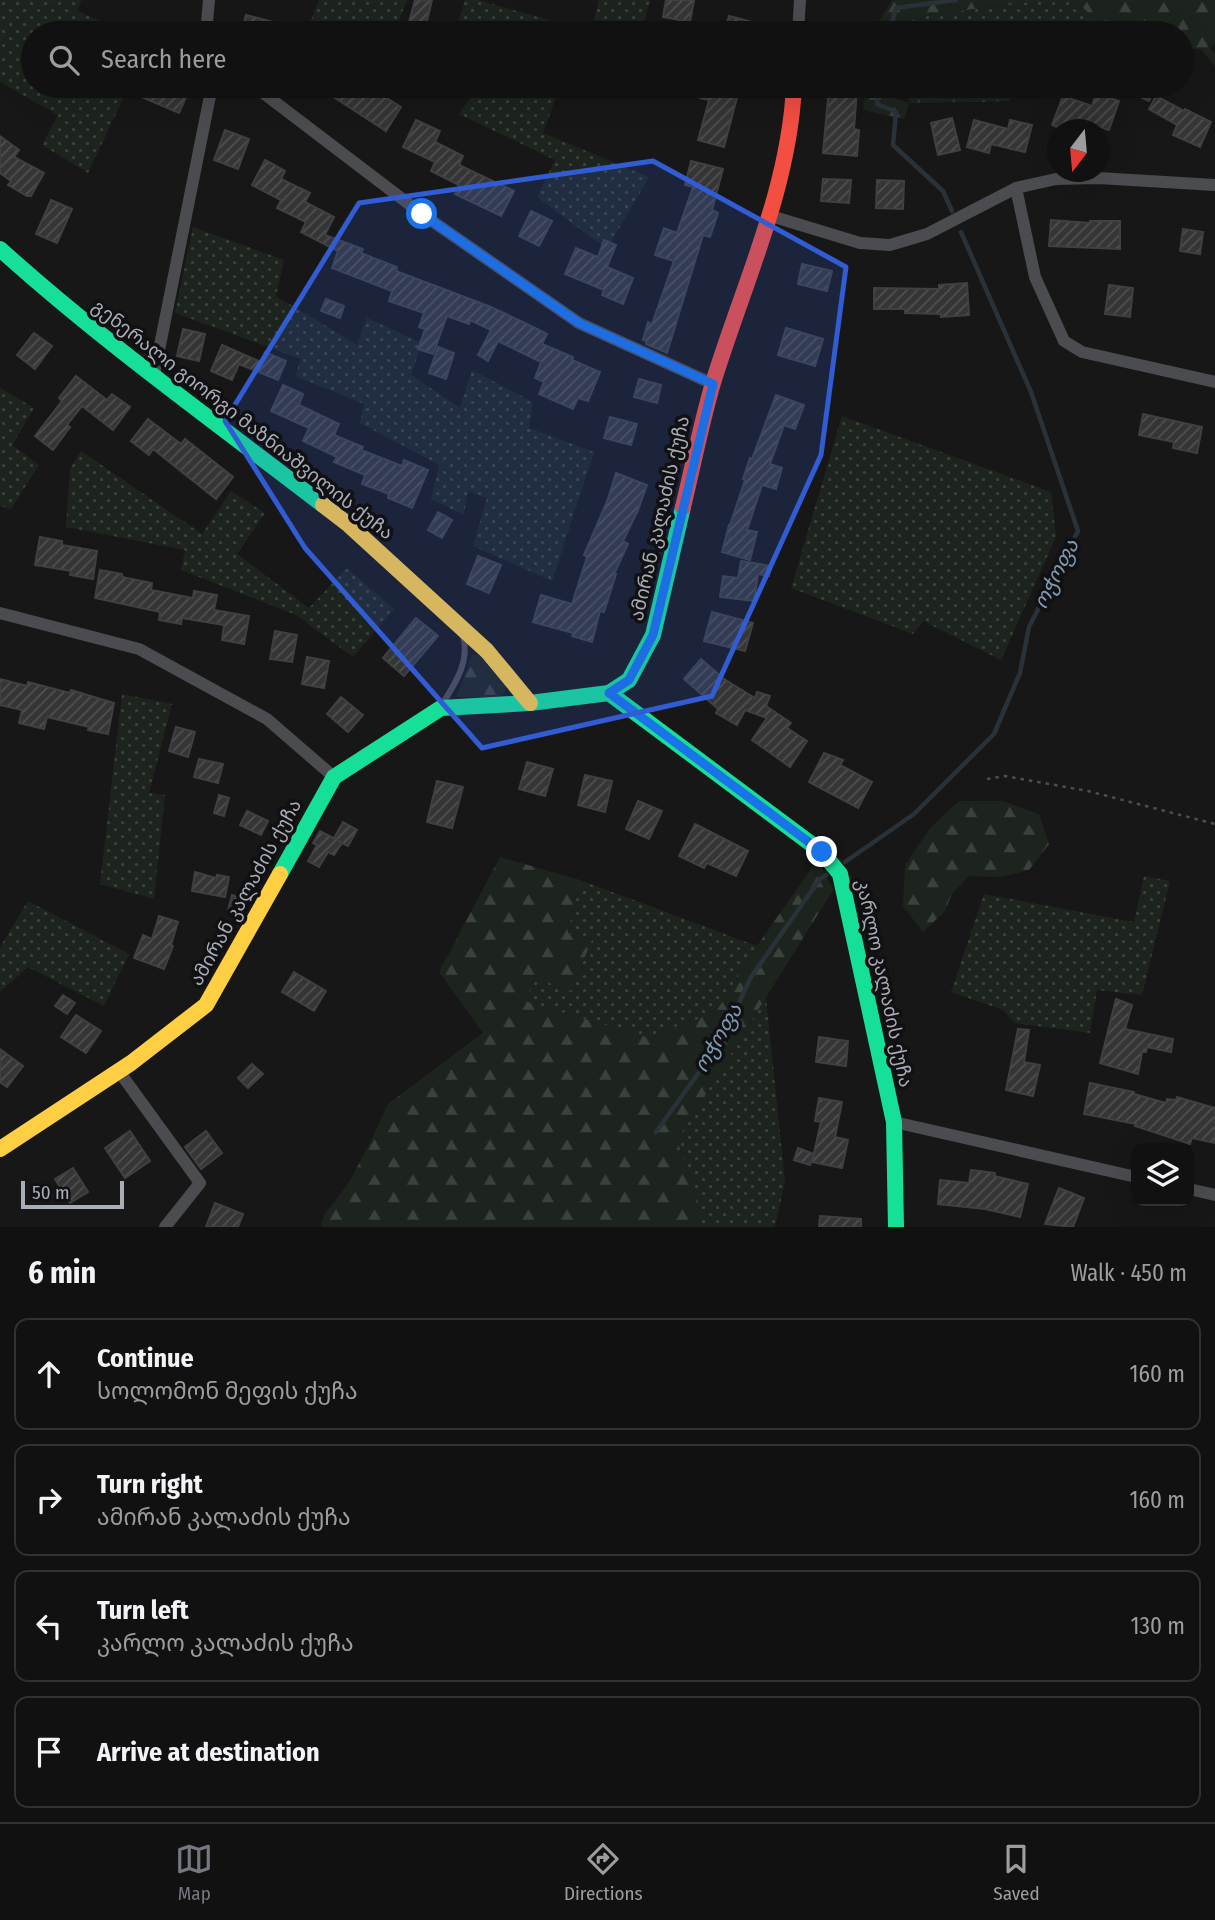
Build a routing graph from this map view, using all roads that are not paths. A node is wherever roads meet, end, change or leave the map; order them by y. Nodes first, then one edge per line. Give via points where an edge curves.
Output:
1 (209, 0) edge
2 (800, 0) edge
3 (207, 21) edge
4 (799, 21) edge
5 (210, 98) edge
6 (270, 98) edge
7 (793, 98) edge
8 (1215, 185) edge
9 (1016, 188) junction
10 (771, 216) junction
11 (0, 249) edge
12 (154, 374) junction
13 (1215, 382) edge
14 (713, 384) junction
15 (0, 612) edge
16 (457, 624) junction
17 (609, 693) junction
18 (530, 703) junction
19 (440, 708) junction
20 (334, 777) junction
21 (118, 1070) junction
22 (894, 1122) junction
23 (0, 1149) edge
24 (1131, 1176) edge
25 (1194, 1190) edge
26 (1215, 1195) edge
27 (165, 1227) edge
28 (896, 1227) edge

1 - 3 street
2 - 4 street
5 - 12 street
6 - 14 street via 422,214 579,323
7 - 10 street, ამირან კალაძის ქუჩა
8 - 9 street via 1098,178 1056,179
9 - 10 street via 927,234 890,245 859,243
9 - 13 street via 1035,277 1064,341 1082,352
10 - 14 street, ამირან კალაძის ქუჩა
11 - 12 street, გენერალი გიორგი მაზნიაშვილის ქუჩა
12 - 16 street, გენერალი გიორგი მაზნიაშვილის ქუჩა via 349,525
14 - 17 street, ამირან კალაძის ქუჩა via 653,635 629,680
15 - 20 street via 139,649 267,719
16 - 18 street, გენერალი გიორგი მაზნიაშვილის ქუჩა
16 - 19 lane via 466,651 456,683
17 - 18 street, ამირან კალაძის ქუჩა
17 - 22 street, კარლო კალაძის ქუჩა via 822,852 840,874
18 - 19 street, ამირან კალაძის ქუჩა
19 - 20 street, ამირან კალაძის ქუჩა
20 - 21 street, ამირან კალაძის ქუჩა via 206,1005
21 - 23 street, ამირან კალაძის ქუჩა
21 - 27 street via 200,1183
22 - 24 street
22 - 28 street, კარლო კალაძის ქუჩა
25 - 26 street

